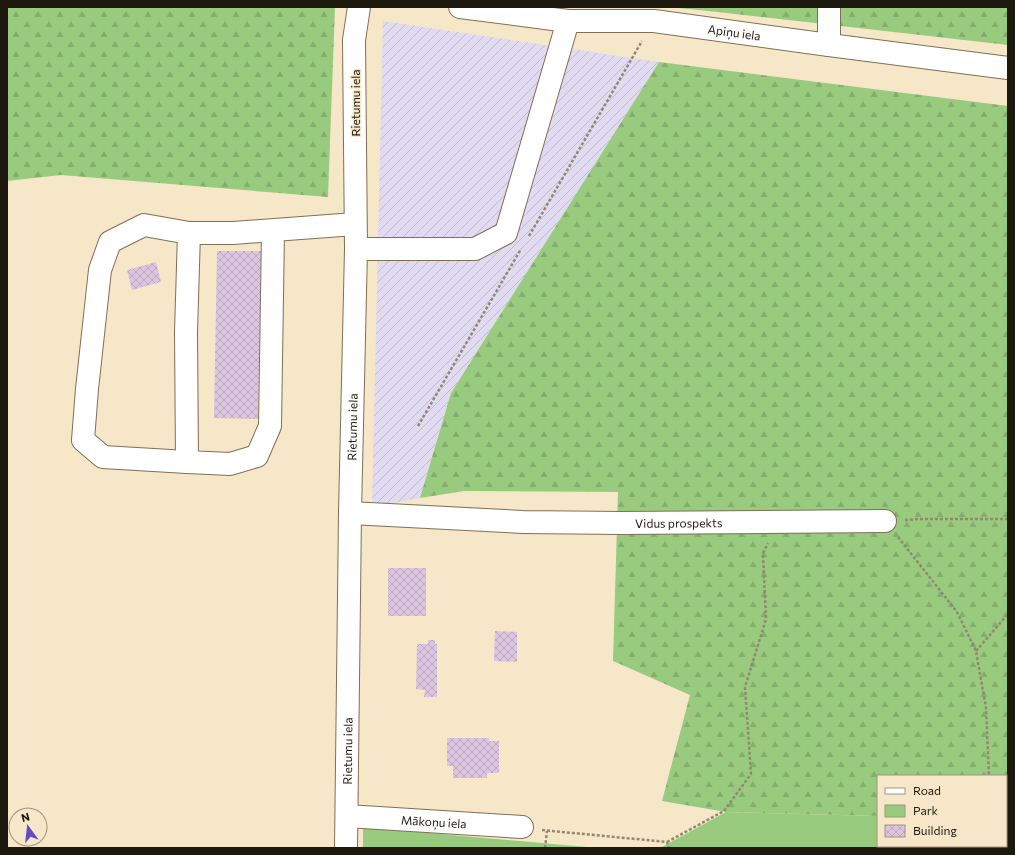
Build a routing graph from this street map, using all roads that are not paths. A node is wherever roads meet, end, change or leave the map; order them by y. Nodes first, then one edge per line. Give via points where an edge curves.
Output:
1 (359, 7) edge
2 (460, 7) edge
3 (829, 7) edge
4 (568, 21) junction
5 (829, 45) junction
6 (1008, 68) edge
7 (355, 224) junction
8 (273, 231) junction
9 (189, 233) junction
10 (356, 249) junction
11 (187, 462) junction
12 (350, 513) junction
13 (885, 521) road end
14 (347, 816) junction
15 (522, 827) road end
16 (346, 848) edge

1 - 7 street, Rietumu iela via 354,40
2 - 4 street, Apiņu iela
3 - 5 street
4 - 5 street, Apiņu iela via 654,21
4 - 10 street via 506,233 474,249
5 - 6 street, Apiņu iela
7 - 8 street
7 - 10 street, Rietumu iela
8 - 9 street
8 - 11 street via 270,426 257,456 230,464
9 - 11 street via 186,332
9 - 11 street via 144,225 110,242 100,270 83,440 103,457
10 - 12 street, Rietumu iela
12 - 13 street, Vidus prospekts via 522,522
12 - 14 street, Rietumu iela
14 - 15 street, Mākoņu iela
14 - 16 street, Rietumu iela

